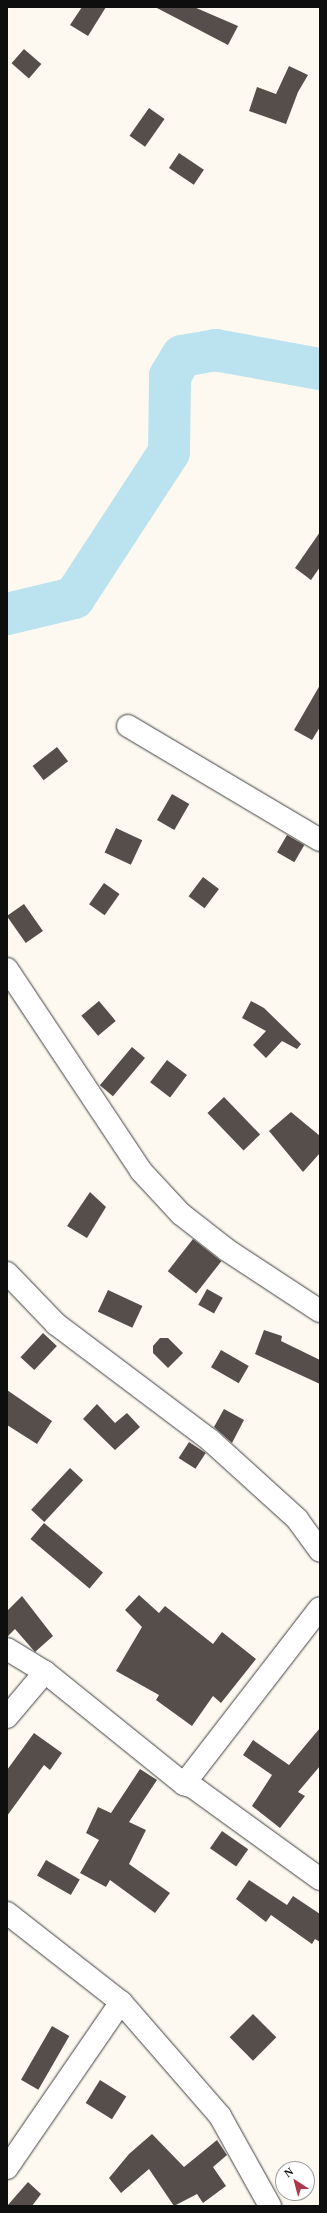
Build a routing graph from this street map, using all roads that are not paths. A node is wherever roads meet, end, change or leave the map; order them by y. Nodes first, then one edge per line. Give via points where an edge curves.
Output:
1 (128, 726) dead end
2 (320, 840) edge
3 (7, 969) edge
4 (7, 1273) edge
5 (320, 1312) edge
6 (320, 1551) edge
7 (320, 1608) edge
8 (7, 1649) edge
9 (45, 1672) junction
10 (7, 1717) edge
11 (184, 1784) junction
12 (320, 1878) edge
13 (7, 1913) edge
14 (121, 2002) junction
15 (7, 2168) edge
16 (270, 2206) edge

1 - 2 street
3 - 5 street via 141,1171 181,1214 227,1250
4 - 6 street via 56,1324 210,1440 297,1520
7 - 11 street
8 - 9 street
9 - 10 street
9 - 11 street
11 - 12 street
13 - 14 street
14 - 15 street
14 - 16 street via 220,2116

